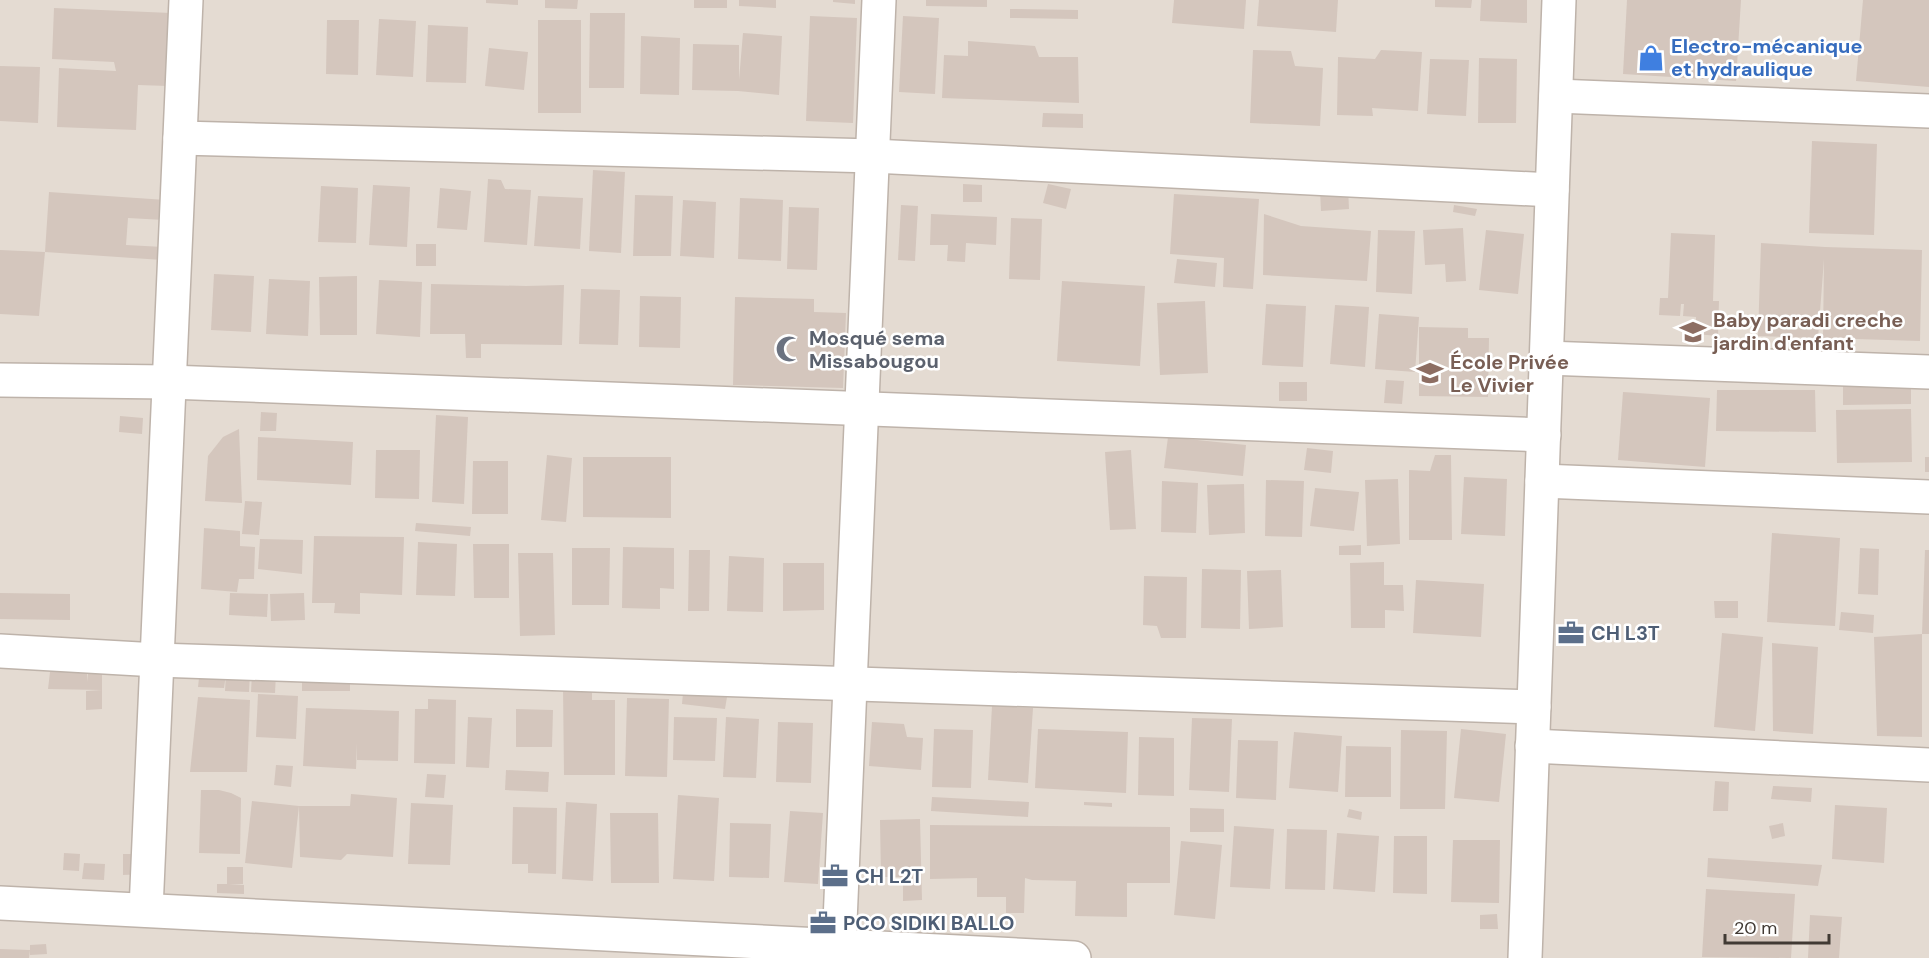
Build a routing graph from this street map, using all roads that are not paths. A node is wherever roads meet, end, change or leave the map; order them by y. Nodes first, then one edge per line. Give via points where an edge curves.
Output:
1 (186, 0) edge
2 (879, 0) edge
3 (1559, 0) edge
4 (1556, 96) junction
5 (1929, 111) edge
6 (180, 138) junction
7 (873, 156) junction
8 (1552, 190) junction
9 (1546, 358) junction
10 (1929, 372) edge
11 (0, 380) edge
12 (169, 381) junction
13 (862, 409) junction
14 (1544, 435) junction
15 (1542, 481) junction
16 (1929, 497) edge
17 (0, 651) edge
18 (157, 660) junction
19 (850, 684) junction
20 (1534, 707) junction
21 (1532, 746) junction
22 (1929, 765) edge
23 (0, 903) edge
24 (146, 910) junction
25 (580, 945) edge
26 (838, 946) junction
27 (1074, 958) edge
28 (1525, 958) edge

1 - 6 street
2 - 7 street
3 - 4 street
4 - 5 street
4 - 8 street
6 - 7 street
6 - 12 street
7 - 8 street
7 - 13 street
8 - 9 street
9 - 10 street
9 - 14 street
11 - 12 street
12 - 13 street
12 - 18 street
13 - 14 street
13 - 19 street
14 - 15 street
15 - 16 street
15 - 20 street
17 - 18 street
18 - 19 street
18 - 24 street
19 - 20 street
19 - 26 street
20 - 21 street
21 - 22 street
21 - 28 street
23 - 24 street
24 - 25 street
25 - 26 street
26 - 27 street

